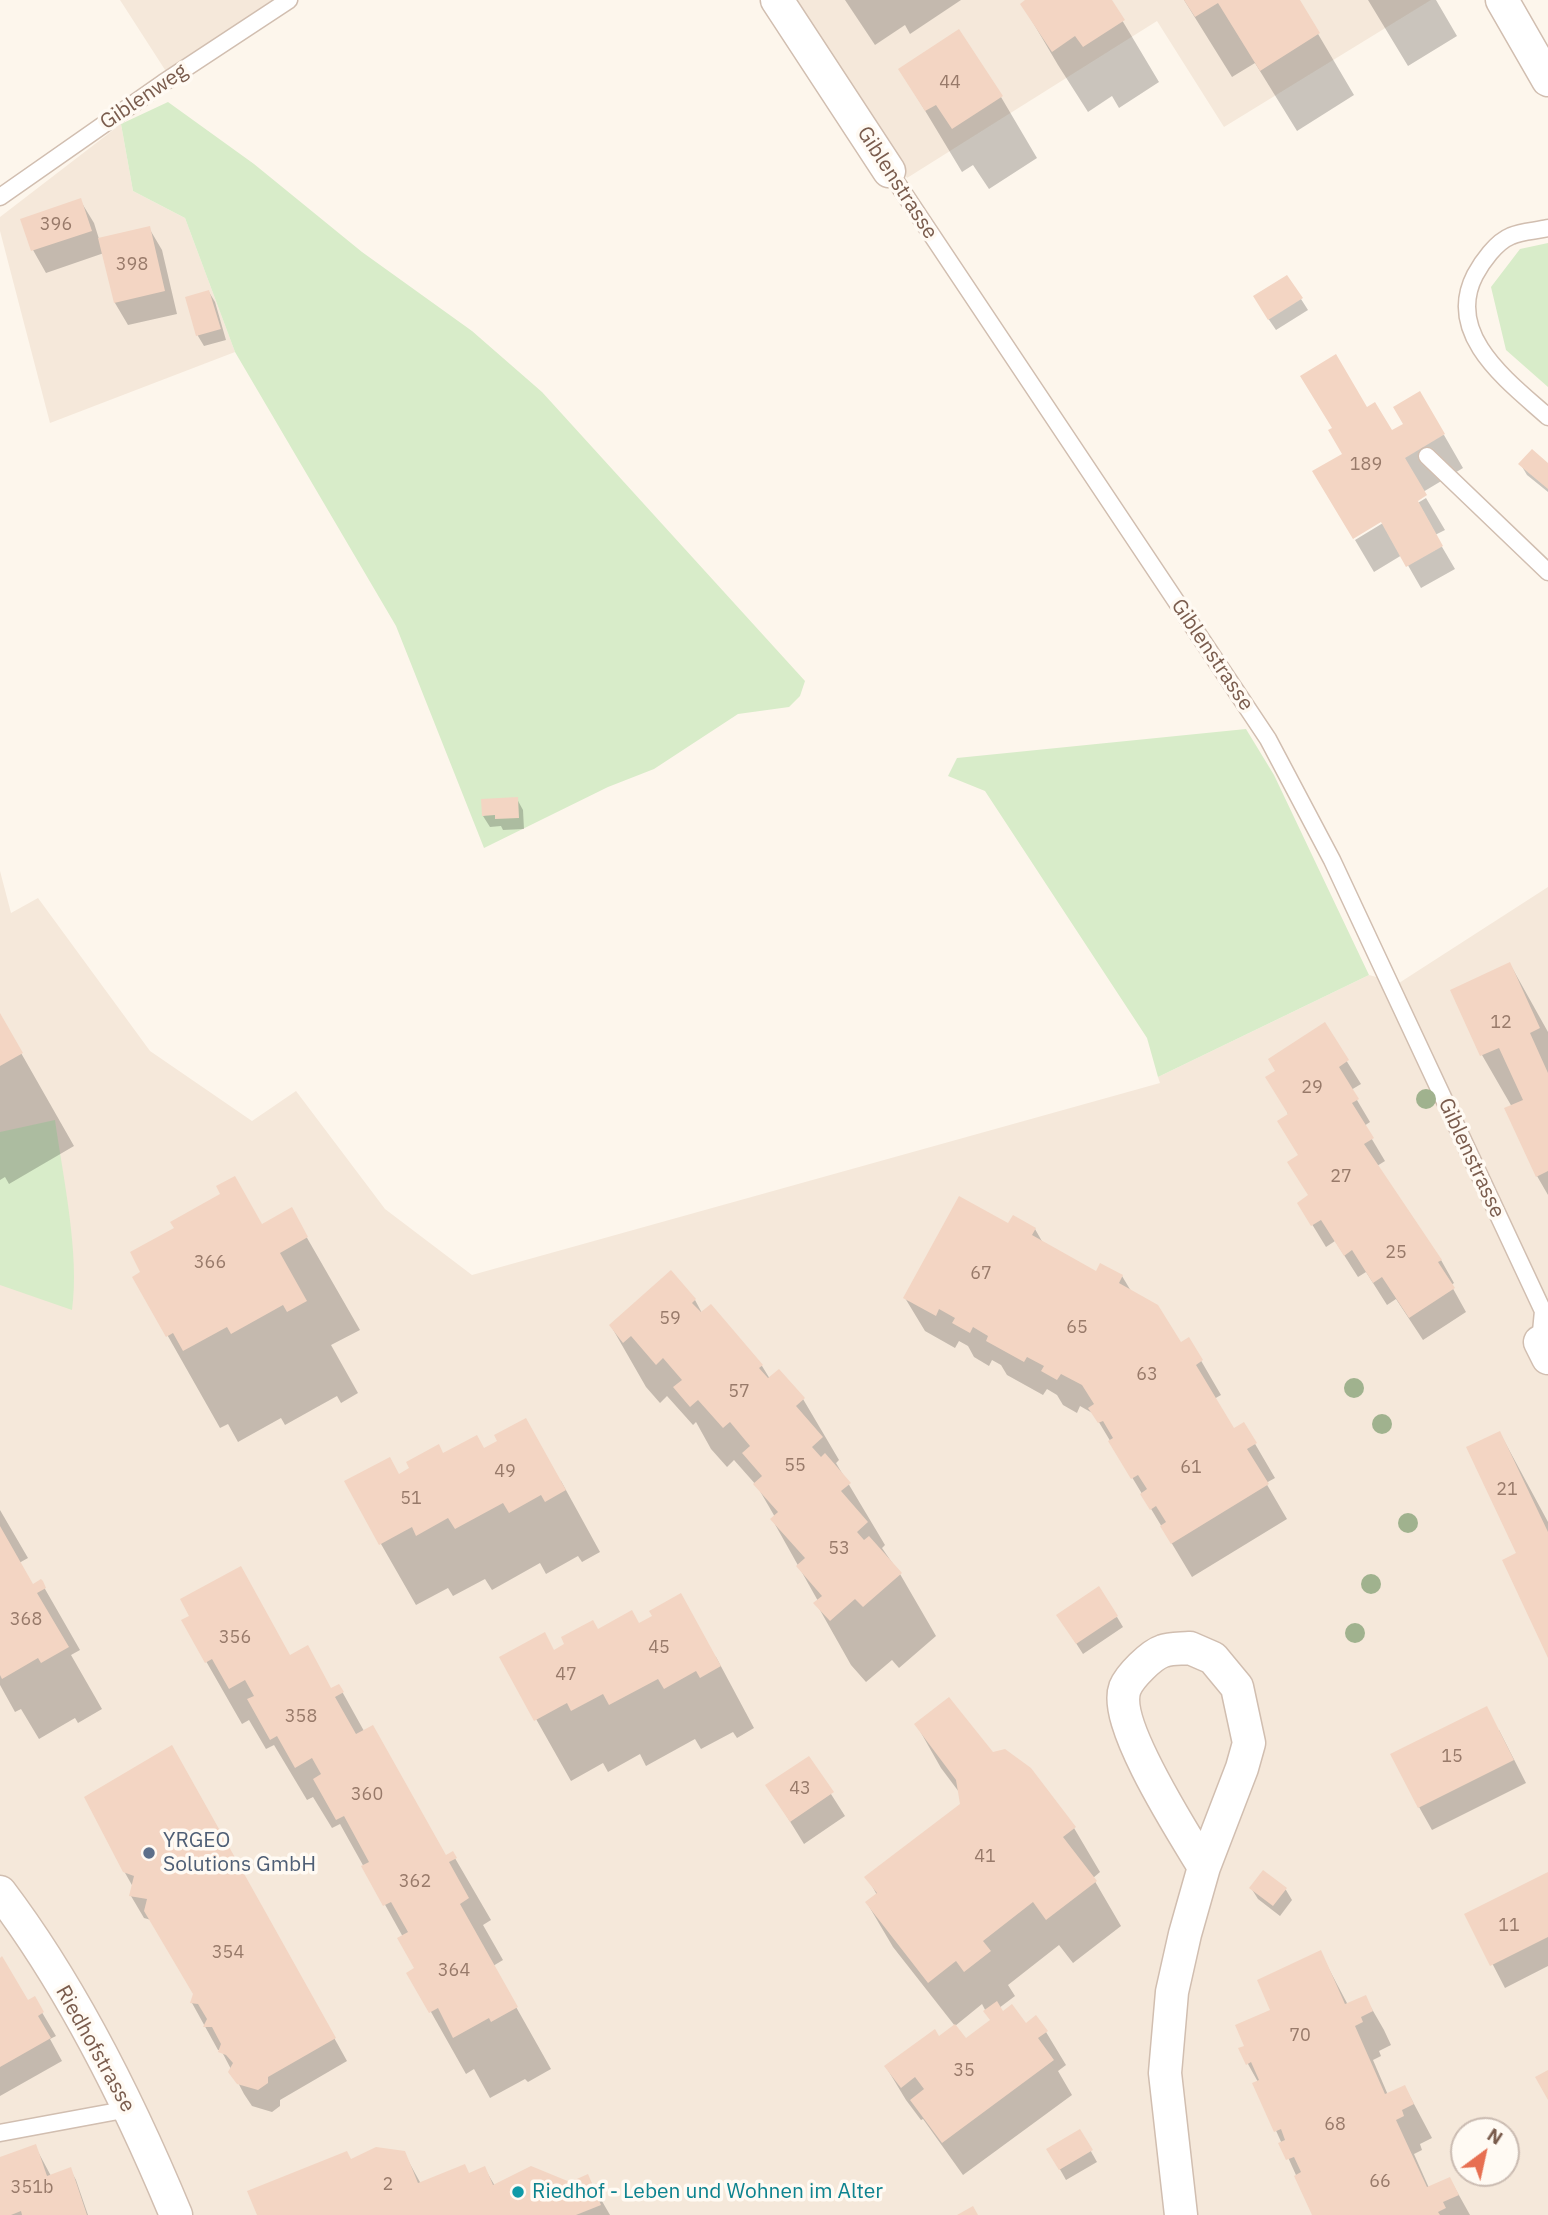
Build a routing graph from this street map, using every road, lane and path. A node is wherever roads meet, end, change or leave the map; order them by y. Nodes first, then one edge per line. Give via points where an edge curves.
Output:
1 (289, 0) edge
2 (777, 0) edge
3 (1502, 0) edge
4 (1548, 80) edge
5 (889, 171) joint
6 (0, 197) edge
7 (1548, 228) edge
8 (1548, 417) edge
9 (1427, 456) dead end
10 (1548, 572) edge
11 (1544, 1350) edge
12 (1204, 1867) junction
13 (0, 1892) edge
14 (129, 2109) junction
15 (0, 2133) edge
16 (176, 2215) edge
17 (1181, 2215) edge

1 - 6 lane, Giblenweg
2 - 5 street, Giblenstrasse
3 - 4 street
5 - 11 lane, Giblenstrasse via 1268,739 1332,860 1543,1311
7 - 8 lane via 1509,236 1482,261 1470,285 1466,310 1471,334 1485,356
9 - 10 lane
12 - 12 street via 1242,1768 1249,1743 1246,1723 1237,1687 1213,1658 1189,1648 1162,1651 1142,1665 1125,1689 1124,1713 1140,1754
12 - 17 street via 1172,1992 1165,2073
13 - 14 street, Riedhofstrasse via 90,2032
14 - 15 lane
14 - 16 street, Riedhofstrasse

